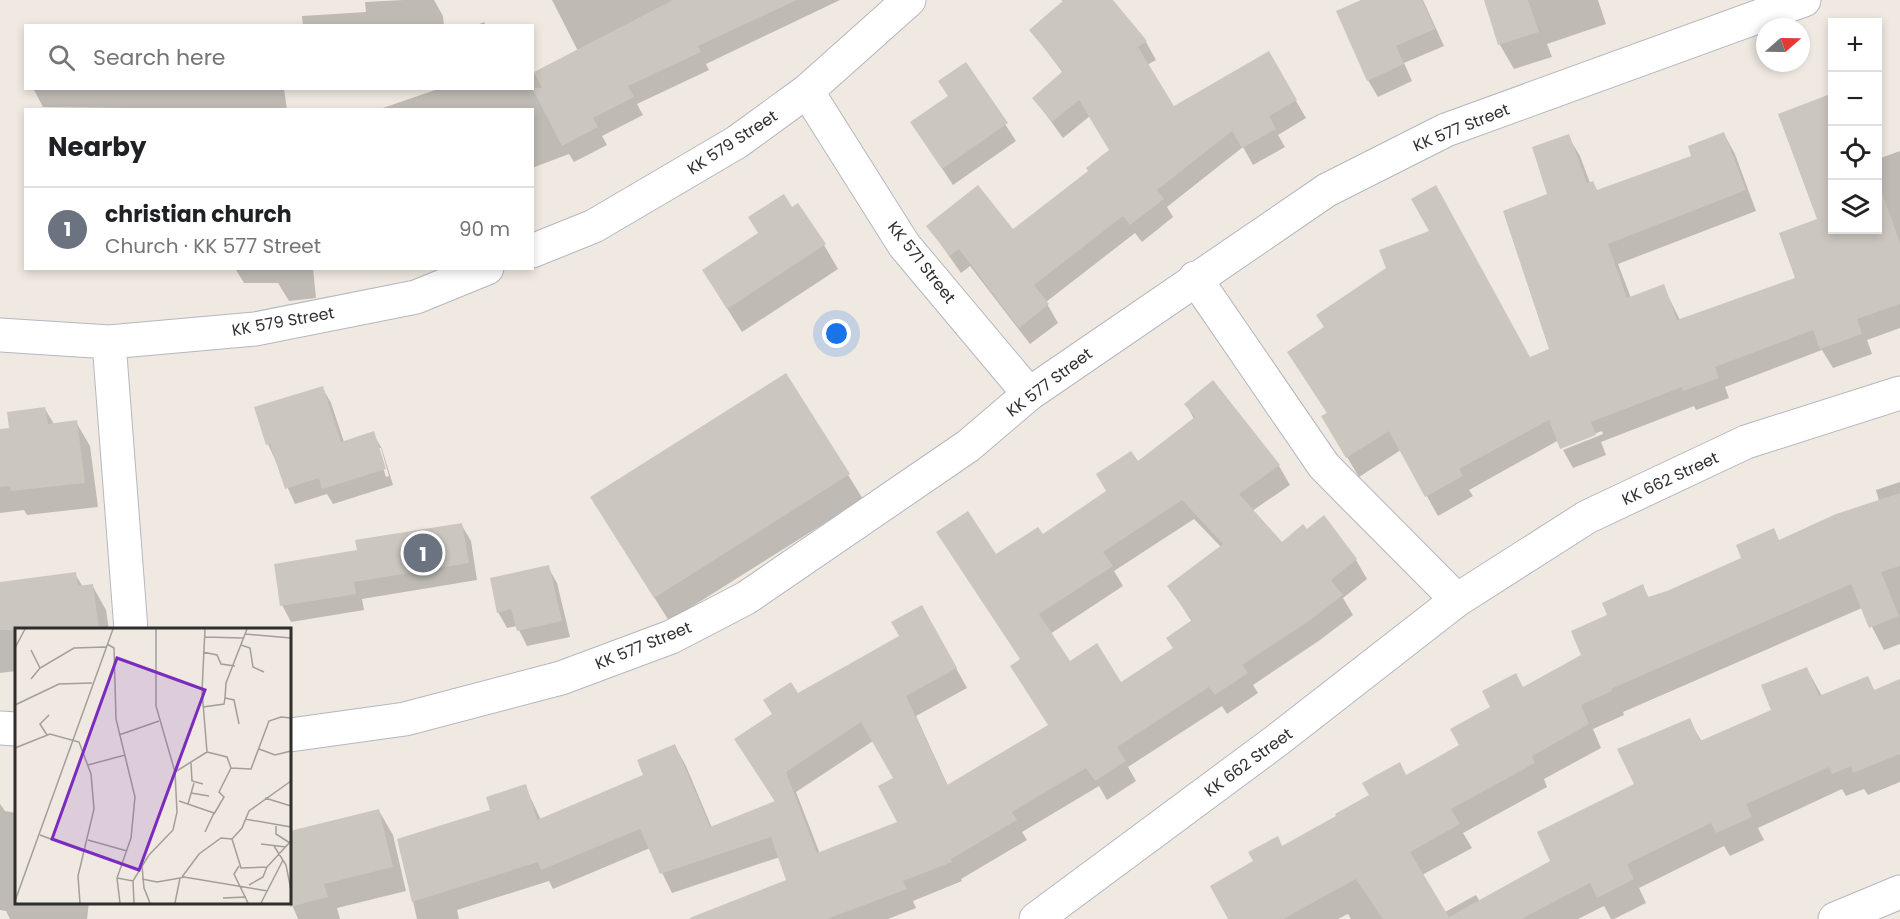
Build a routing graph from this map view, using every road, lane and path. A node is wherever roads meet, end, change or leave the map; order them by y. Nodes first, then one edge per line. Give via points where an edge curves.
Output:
1 (909, 0) edge
2 (1804, 0) edge
3 (807, 91) junction
4 (534, 250) edge
5 (482, 270) edge
6 (1195, 278) junction
7 (0, 335) edge
8 (109, 342) junction
9 (1900, 393) edge
10 (1029, 394) junction
11 (1457, 600) junction
12 (131, 628) edge
13 (0, 728) edge
14 (15, 729) edge
15 (291, 735) edge
16 (1900, 892) edge
17 (1036, 919) edge
18 (1835, 919) edge

1 - 3 street, KK 579 Street
2 - 6 street, KK 577 Street via 1446,129 1327,190
3 - 4 street, KK 579 Street via 737,142 594,226
3 - 10 street, KK 571 Street via 904,244
5 - 8 street, KK 579 Street via 416,297 255,329
6 - 10 street, KK 577 Street
6 - 11 street via 1324,466
7 - 8 street, KK 579 Street
8 - 12 street
9 - 11 street, KK 662 Street via 1746,442 1587,517
10 - 15 street, KK 577 Street via 968,446 746,598 671,637 561,678 405,719
11 - 17 street, KK 662 Street via 1276,741
13 - 14 street
16 - 18 street

